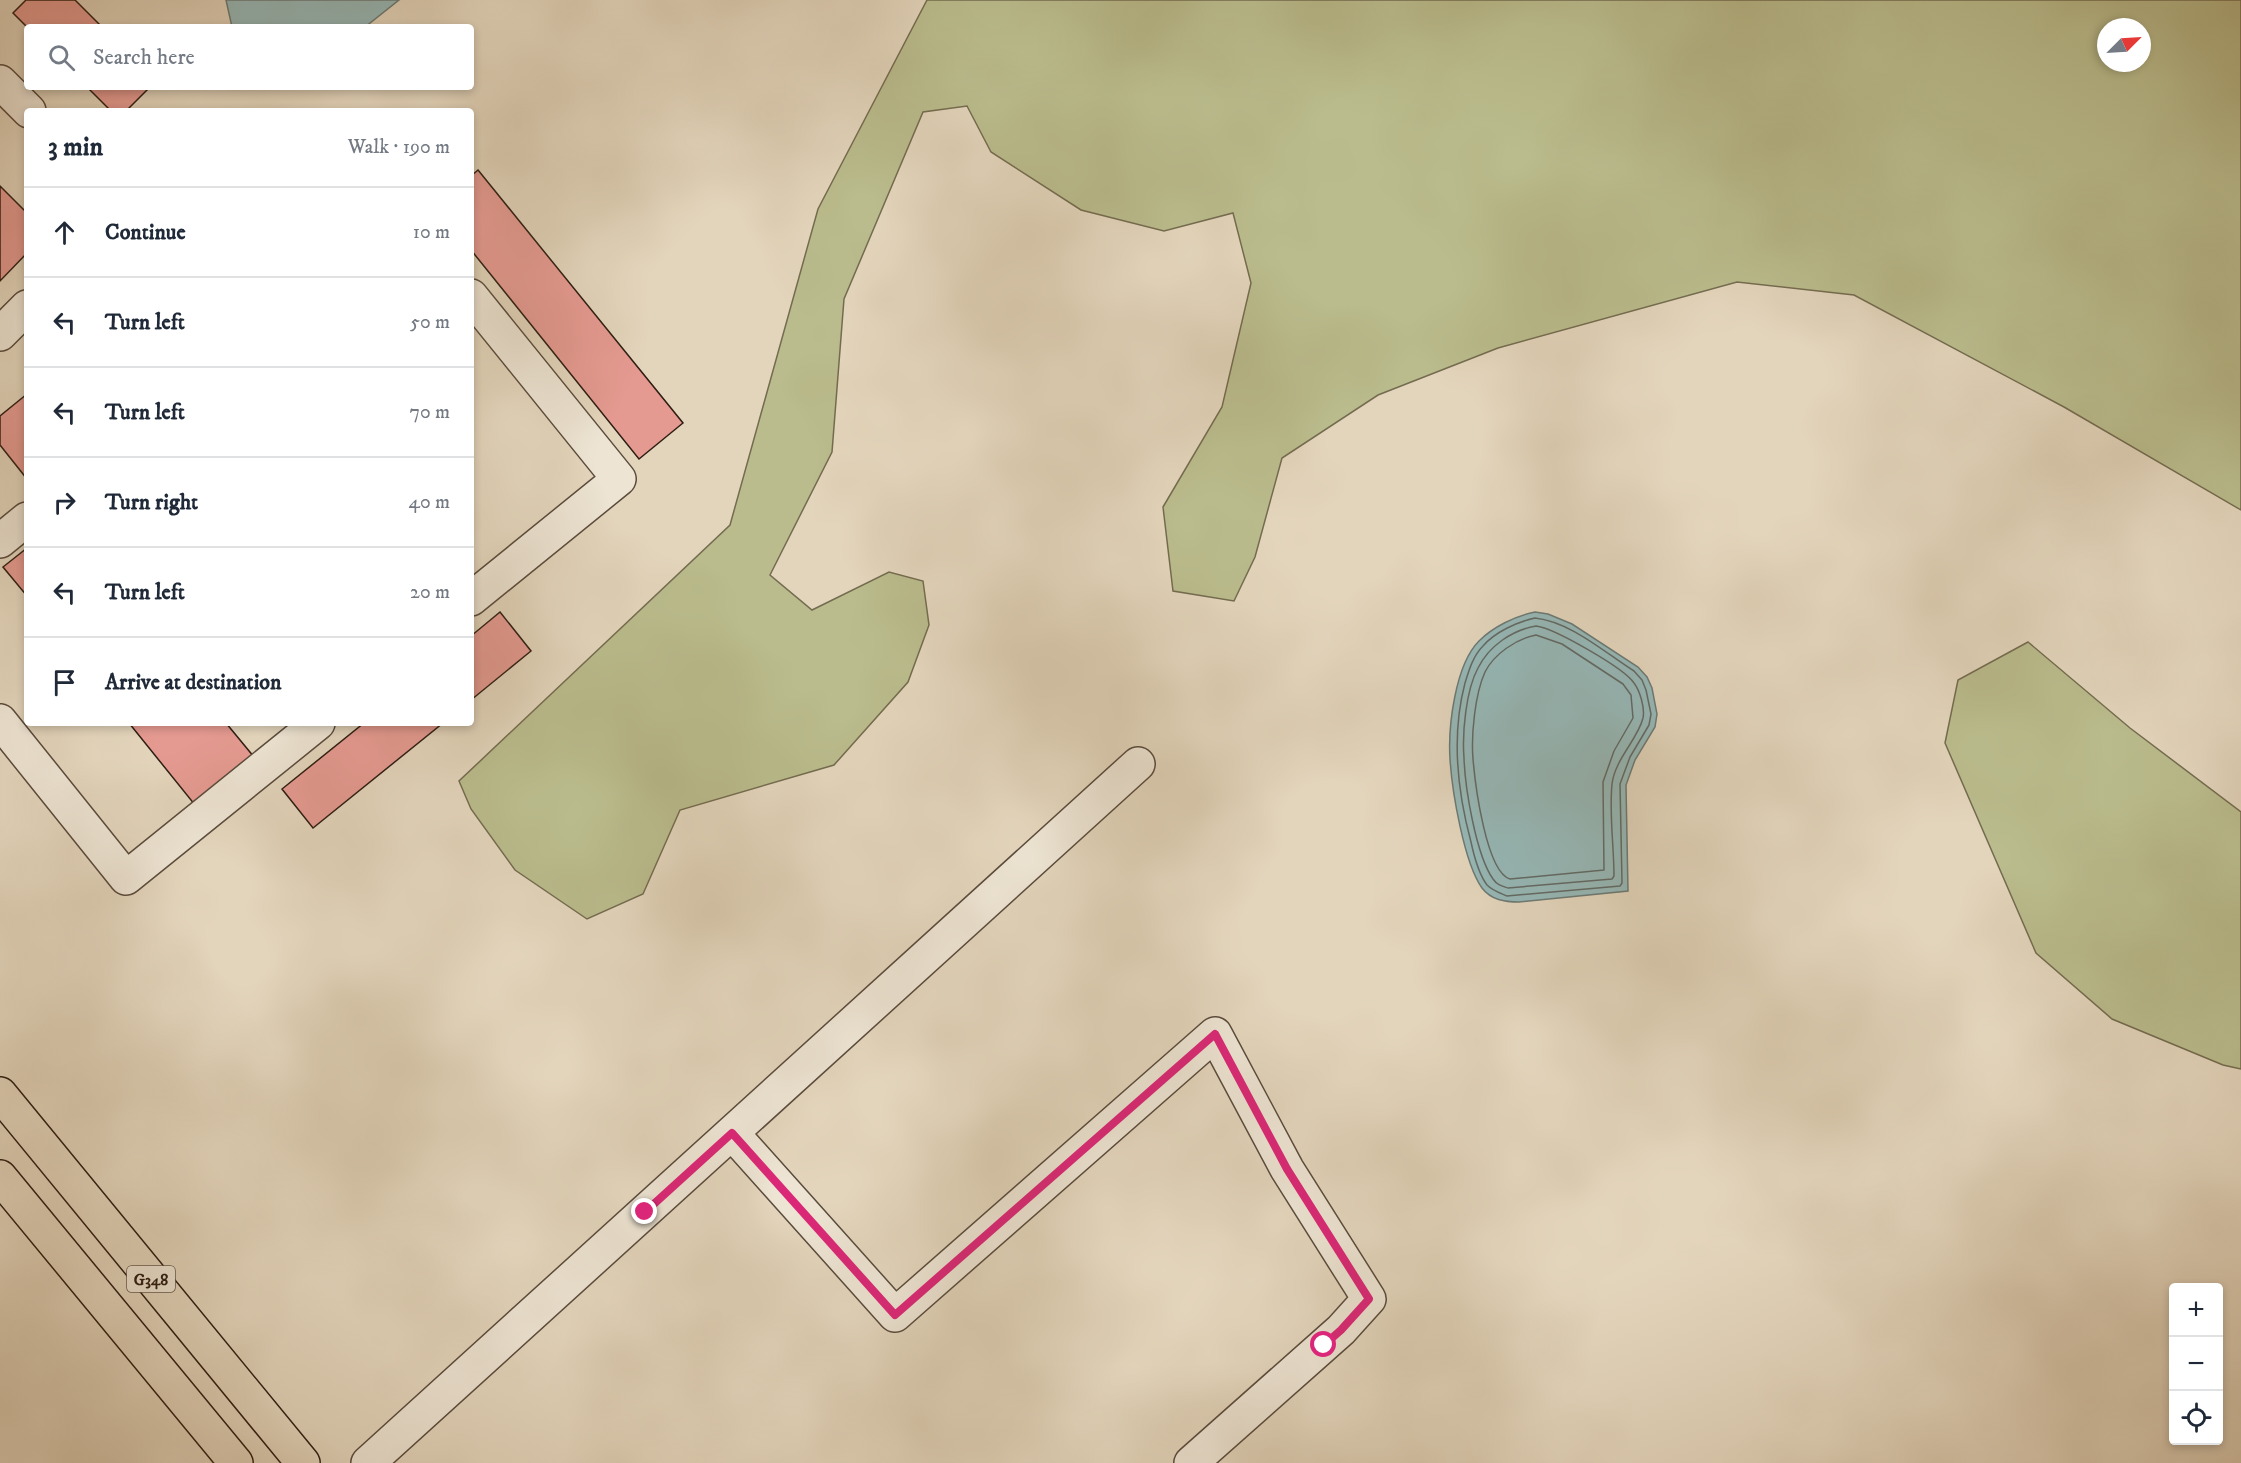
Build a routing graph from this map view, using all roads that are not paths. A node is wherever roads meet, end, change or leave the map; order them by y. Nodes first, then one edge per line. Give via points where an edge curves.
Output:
1 (0, 82) edge
2 (26, 108) edge
3 (474, 300) edge
4 (24, 309) edge
5 (0, 334) edge
6 (24, 521) edge
7 (0, 541) edge
8 (474, 597) edge
9 (0, 722) edge
10 (314, 726) edge
11 (10, 755) edge
12 (1138, 764) dead end
13 (0, 1094) edge
14 (732, 1133) junction
15 (0, 1176) edge
16 (236, 1463) edge
17 (303, 1463) edge
18 (368, 1463) edge
19 (1191, 1463) edge

1 - 2 street
3 - 8 street via 619,479
4 - 5 street
6 - 7 street
9 - 11 street
10 - 11 street via 126,878
12 - 14 street
13 - 17 highway, G348
14 - 18 street
14 - 19 street via 895,1315 1215,1034 1287,1169 1369,1299 1341,1330
15 - 16 highway, G348

